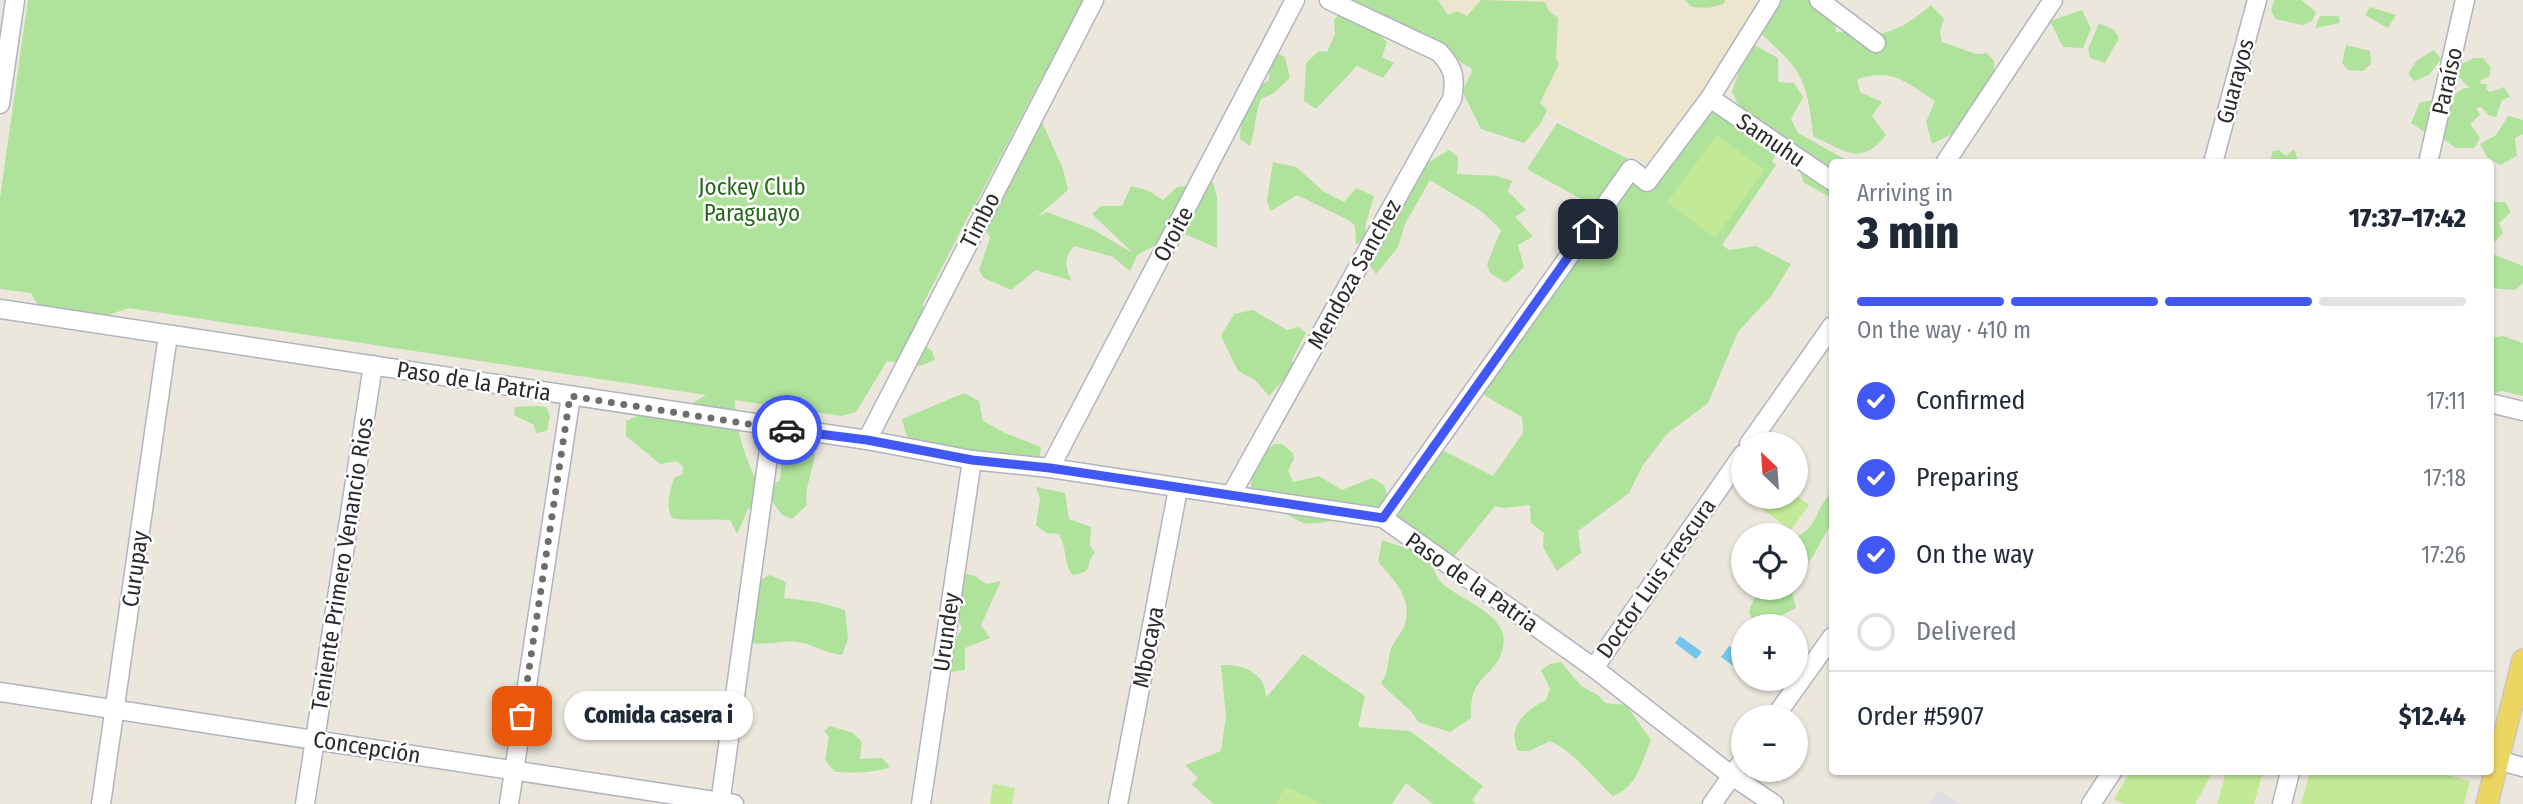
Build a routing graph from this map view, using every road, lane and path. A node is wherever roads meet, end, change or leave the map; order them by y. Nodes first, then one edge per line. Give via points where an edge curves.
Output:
1 (15, 0) edge
2 (1094, 0) edge
3 (1295, 0) edge
4 (1329, 0) edge
5 (1770, 0) edge
6 (1819, 0) edge
7 (2053, 0) edge
8 (2257, 0) edge
9 (2465, 0) edge
10 (1876, 43) dead end
11 (1710, 98) junction
12 (0, 104) edge
13 (1948, 159) edge
14 (2214, 159) edge
15 (2429, 159) edge
16 (1829, 179) edge
17 (0, 309) edge
18 (1829, 330) edge
19 (168, 335) junction
20 (373, 365) junction
21 (570, 396) junction
22 (2494, 404) edge
23 (2523, 411) edge
24 (772, 428) junction
25 (1757, 432) edge
26 (867, 440) junction
27 (972, 460) junction
28 (1050, 468) junction
29 (1731, 471) edge
30 (1178, 489) junction
31 (1231, 495) junction
32 (1383, 518) junction
33 (1829, 641) edge
34 (2523, 660) edge
35 (1594, 668) junction
36 (0, 692) edge
37 (1783, 705) edge
38 (116, 708) junction
39 (315, 739) junction
40 (2495, 759) edge
41 (2523, 767) edge
42 (514, 770) junction
43 (1731, 775) edge
44 (2110, 775) edge
45 (2289, 775) edge
46 (2492, 775) edge
47 (1731, 777) edge
48 (1741, 782) edge
49 (725, 803) edge
50 (101, 804) edge
51 (305, 804) edge
52 (509, 804) edge
53 (921, 804) edge
54 (1118, 804) edge
55 (1712, 804) edge
56 (1774, 804) edge
57 (2091, 804) edge
58 (2282, 804) edge
59 (2487, 804) edge

1 - 12 street
2 - 26 street, Timbo
3 - 28 street, Oroite
4 - 31 street, Mendoza Sanchez via 1439,52 1450,64 1455,80 1452,99
5 - 11 street
6 - 10 street
7 - 13 street
8 - 14 street, Guarayos
9 - 15 street, Paraíso
11 - 16 street, Samuhu
11 - 32 street via 1647,182 1631,169
17 - 19 street, Paso de la Patria
18 - 25 street
19 - 20 street, Paso de la Patria
19 - 38 street, Curupay
20 - 21 street, Paso de la Patria
20 - 39 street, Teniente Primero Venancio Rios
21 - 24 street, Paso de la Patria
21 - 42 street
22 - 23 street
24 - 26 street, Paso de la Patria
24 - 49 street
26 - 27 street, Paso de la Patria
27 - 28 street, Paso de la Patria
27 - 53 street, Urundey
28 - 30 street, Paso de la Patria
29 - 35 street, Doctor Luis Frescura
30 - 31 street, Paso de la Patria
30 - 54 street, Mbocaya
31 - 32 street, Paso de la Patria
32 - 35 street, Paso de la Patria
33 - 37 street
34 - 40 main road
35 - 43 street, Paso de la Patria
36 - 38 street, Concepción
38 - 39 street, Concepción
38 - 50 street, Curupay
39 - 42 street, Concepción
39 - 51 street, Teniente Primero Venancio Rios
40 - 41 street
42 - 49 street, Concepción
42 - 52 street
44 - 57 street
45 - 58 street
46 - 59 main road
47 - 55 street
48 - 56 street, Paso de la Patria

